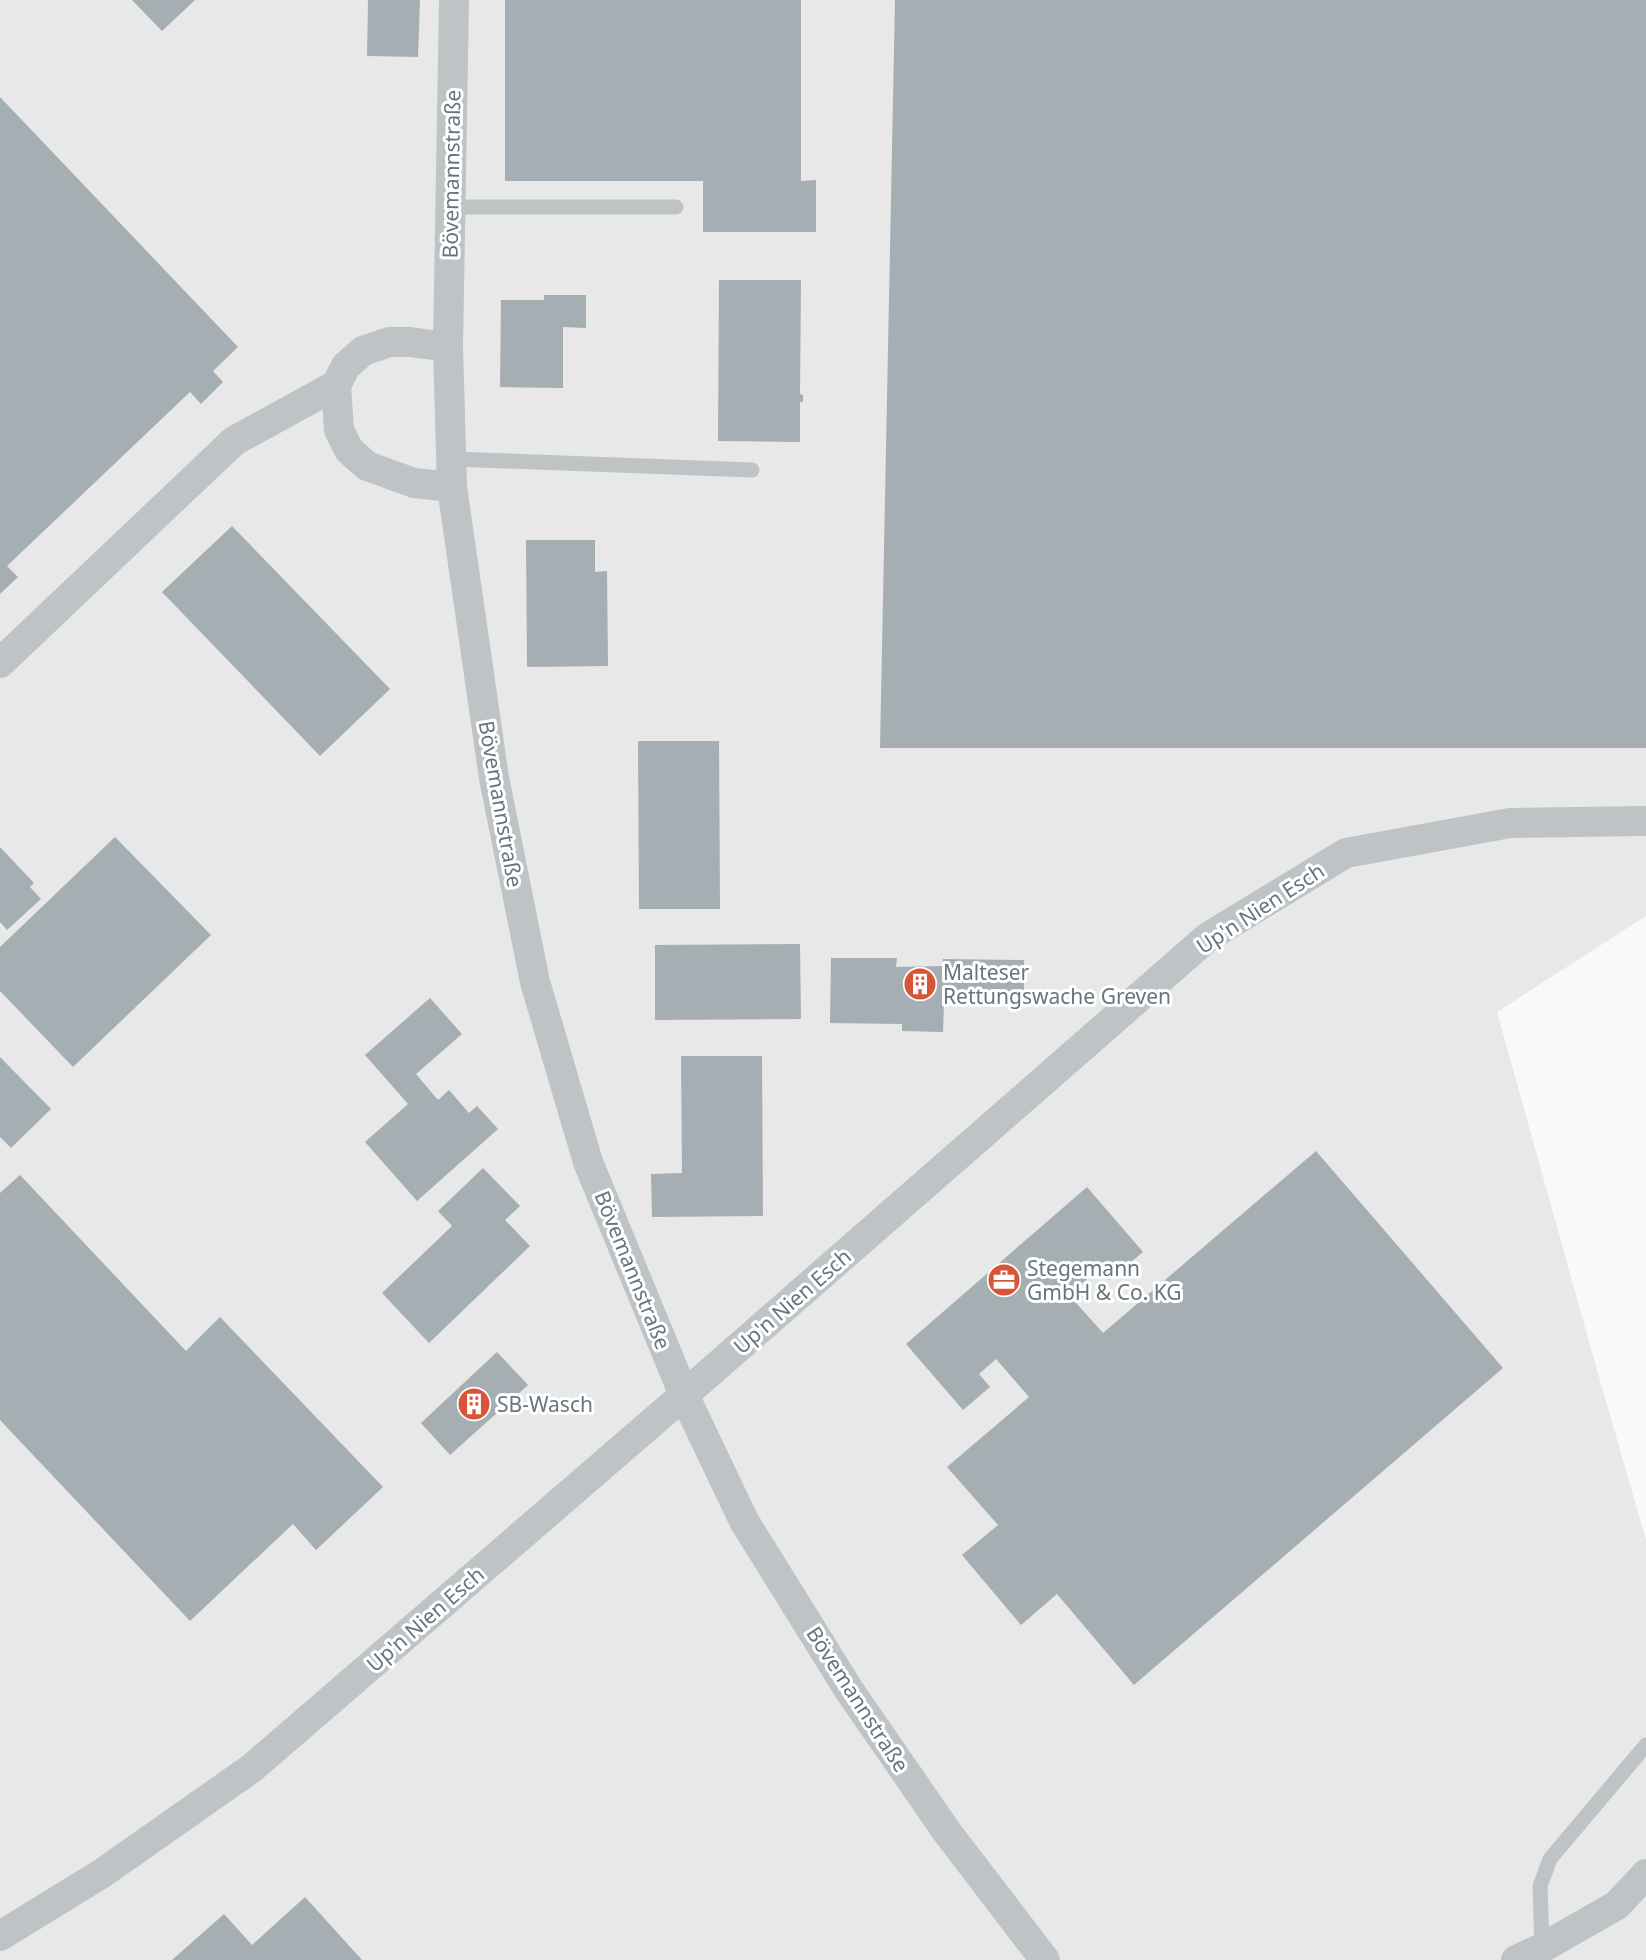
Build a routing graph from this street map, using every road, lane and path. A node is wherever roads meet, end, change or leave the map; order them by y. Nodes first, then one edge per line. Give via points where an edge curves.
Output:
1 (454, 0) edge
2 (450, 207) junction
3 (676, 207) dead end
4 (448, 347) junction
5 (336, 385) junction
6 (752, 470) dead end
7 (452, 473) junction
8 (0, 663) edge
9 (1646, 821) edge
10 (684, 1395) junction
11 (1646, 1745) edge
12 (1646, 1874) edge
13 (0, 1936) edge
14 (1529, 1954) edge
15 (1045, 1960) edge

1 - 2 street, Bövemannstraße
2 - 3 lane
2 - 4 street, Bövemannstraße
4 - 5 street via 389,342 363,351 346,366
4 - 7 street, Bövemannstraße
5 - 7 street via 339,430 349,450 367,466 414,483
5 - 8 street via 234,441
6 - 7 lane
7 - 10 street, Bövemannstraße via 494,778 535,982 588,1162
9 - 10 street, Up'n Nien Esch via 1510,823 1346,853 1208,937
10 - 13 street, Up'n Nien Esch via 252,1768 101,1874
10 - 15 street, Bövemannstraße via 744,1521 849,1690 947,1832
11 - 14 lane via 1550,1859 1540,1886
12 - 14 street via 1617,1905

